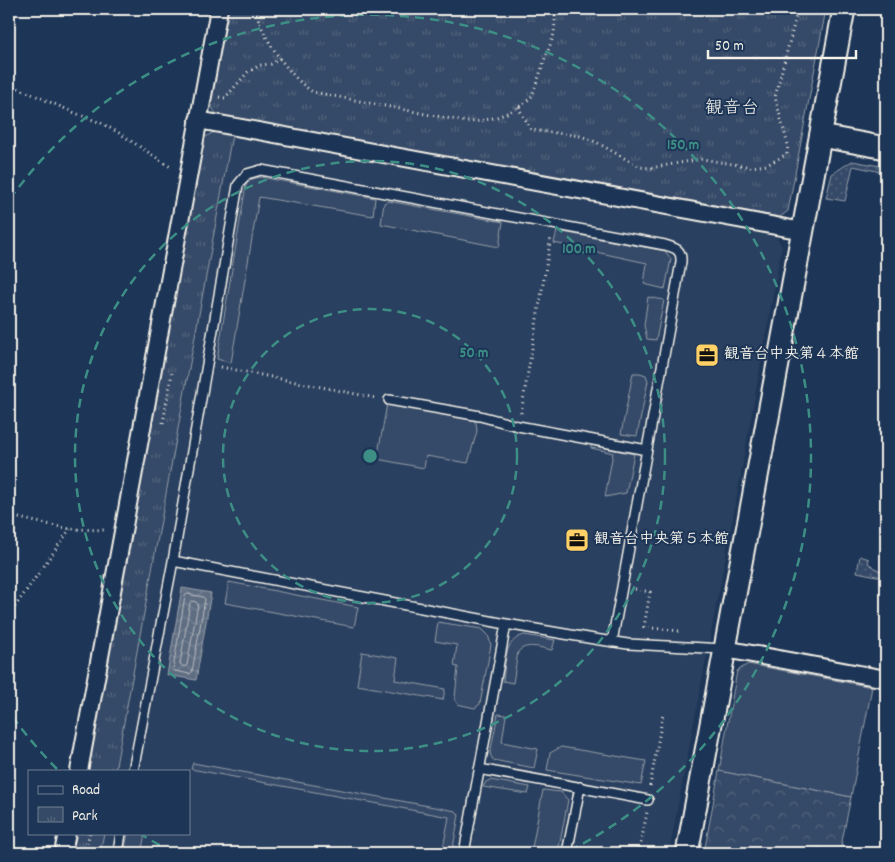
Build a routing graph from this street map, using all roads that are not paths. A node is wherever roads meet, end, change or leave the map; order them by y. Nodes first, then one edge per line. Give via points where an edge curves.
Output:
1 (219, 9) edge
2 (844, 9) edge
3 (198, 120) junction
4 (821, 136) junction
5 (886, 148) edge
6 (803, 231) junction
7 (389, 400) road end
8 (647, 450) junction
9 (173, 561) junction
10 (506, 624) junction
11 (612, 642) junction
12 (725, 649) junction
13 (886, 679) edge
14 (479, 769) junction
15 (79, 770) edge
16 (133, 770) edge
17 (580, 787) junction
18 (648, 800) road end
19 (67, 834) edge
20 (121, 834) edge
21 (63, 853) edge
22 (118, 853) edge
23 (464, 853) edge
24 (567, 853) edge
25 (687, 853) edge

1 - 3 street
2 - 4 street
3 - 6 street
3 - 15 street
4 - 5 street
4 - 6 street
6 - 12 street
7 - 8 lane
8 - 9 lane via 681,262 678,250 261,170 247,174 238,185
8 - 11 lane
9 - 10 lane
9 - 16 lane
10 - 11 lane
10 - 14 lane
11 - 12 lane
12 - 13 street
12 - 25 street
14 - 17 lane
14 - 23 lane
17 - 18 lane
17 - 24 lane
19 - 21 street
20 - 22 lane

